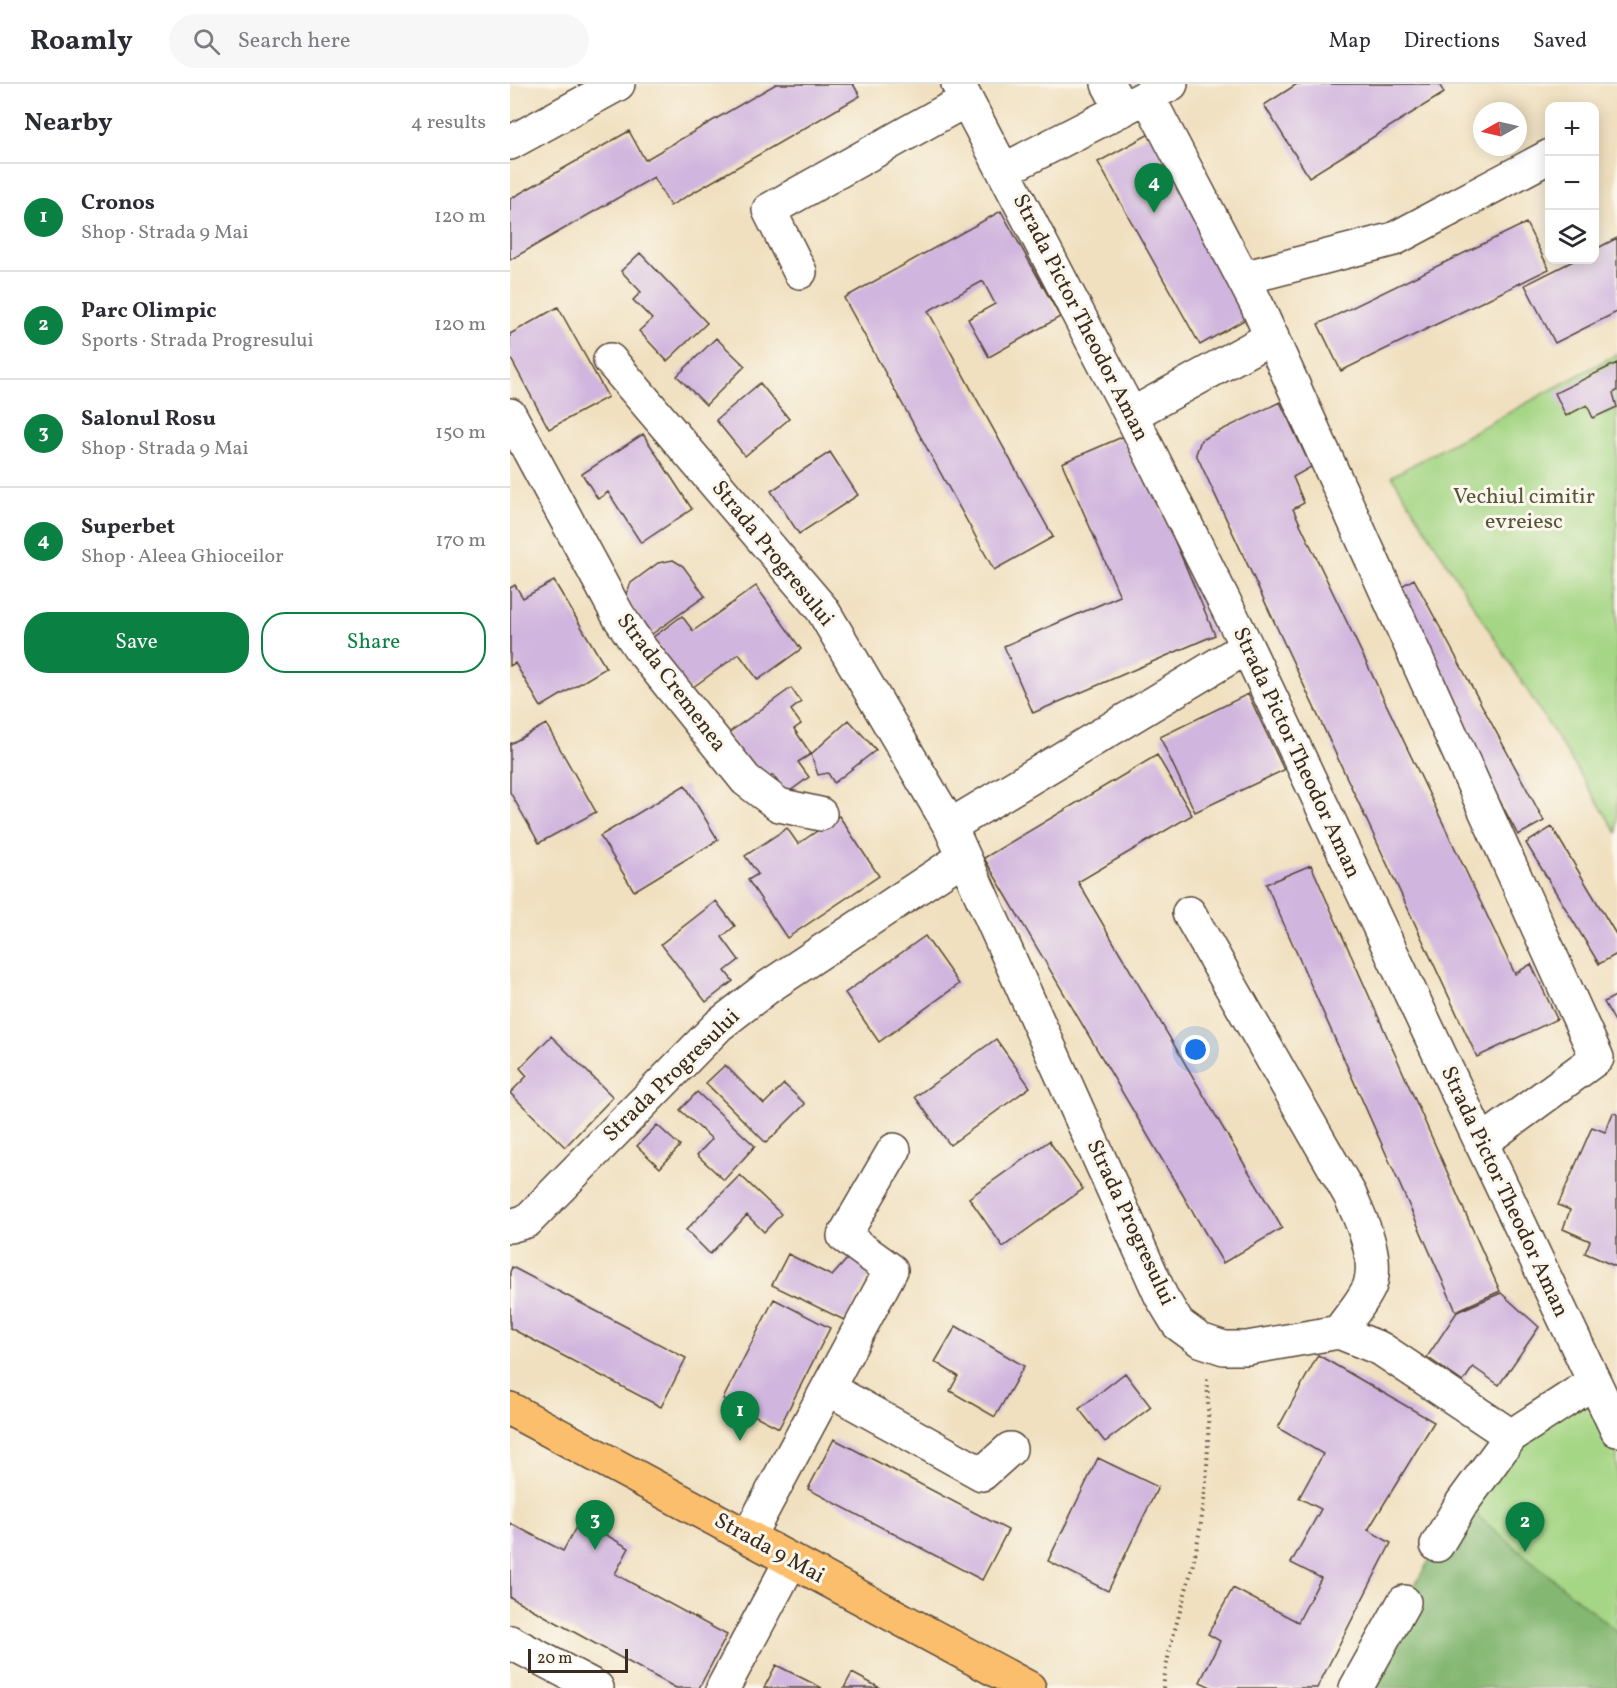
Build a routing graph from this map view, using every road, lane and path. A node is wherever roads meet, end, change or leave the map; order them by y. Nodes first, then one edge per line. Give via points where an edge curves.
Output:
1 (618, 84) edge
2 (962, 92) edge
3 (1137, 94) edge
4 (510, 143) edge
5 (1545, 159) edge
6 (1004, 170) junction
7 (801, 272) dead end
8 (1243, 278) junction
9 (1272, 337) junction
10 (610, 360) dead end
11 (510, 415) edge
12 (1131, 415) junction
13 (1246, 647) junction
14 (820, 814) dead end
15 (950, 826) junction
16 (964, 857) junction
17 (1189, 913) dead end
18 (1607, 1051) edge
19 (1481, 1143) junction
20 (894, 1150) dead end
21 (510, 1226) edge
22 (1339, 1332) junction
23 (1205, 1342) junction
24 (1593, 1382) junction
25 (829, 1389) junction
26 (510, 1409) edge
27 (1617, 1430) edge
28 (1511, 1436) junction
29 (1010, 1449) dead end
30 (748, 1537) junction
31 (1437, 1545) dead end
32 (791, 1561) junction
33 (1404, 1602) dead end
34 (510, 1642) edge
35 (597, 1688) edge
36 (723, 1688) edge
37 (1029, 1688) edge
38 (1163, 1688) edge
39 (1356, 1688) edge

1 - 4 street
2 - 6 street, Strada Pictor Theodor Aman
2 - 7 street via 768,210
3 - 6 street
3 - 8 street
5 - 8 street via 1394,239
6 - 12 street, Strada Pictor Theodor Aman
8 - 9 street
9 - 12 street
9 - 18 street
10 - 15 street, Strada Progresului via 822,609
11 - 14 street, Strada Cremenea via 618,615 640,648 746,780 779,804
12 - 13 street, Strada Pictor Theodor Aman
13 - 15 street
13 - 19 street, Strada Pictor Theodor Aman
15 - 16 street, Strada Progresului
16 - 21 street, Strada Progresului via 768,987 719,1025 527,1221
16 - 23 street, Strada Progresului via 1161,1296 1178,1323
17 - 22 street via 1364,1226 1372,1265 1370,1286
18 - 19 street
19 - 24 street, Strada Pictor Theodor Aman
20 - 25 street via 844,1236 891,1270
22 - 23 street, Strada Progresului via 1247,1348 1224,1348
22 - 28 street via 1381,1349
23 - 38 path via 1210,1440 1197,1550 1168,1649
24 - 27 street, Strada Pictor Theodor Aman
24 - 28 street
25 - 29 street via 982,1474
25 - 30 street
26 - 30 main road, Strada 9 Mai
28 - 31 street
30 - 32 main road, Strada 9 Mai
32 - 36 street
32 - 37 main road, Strada 9 Mai
33 - 39 street
34 - 35 street

